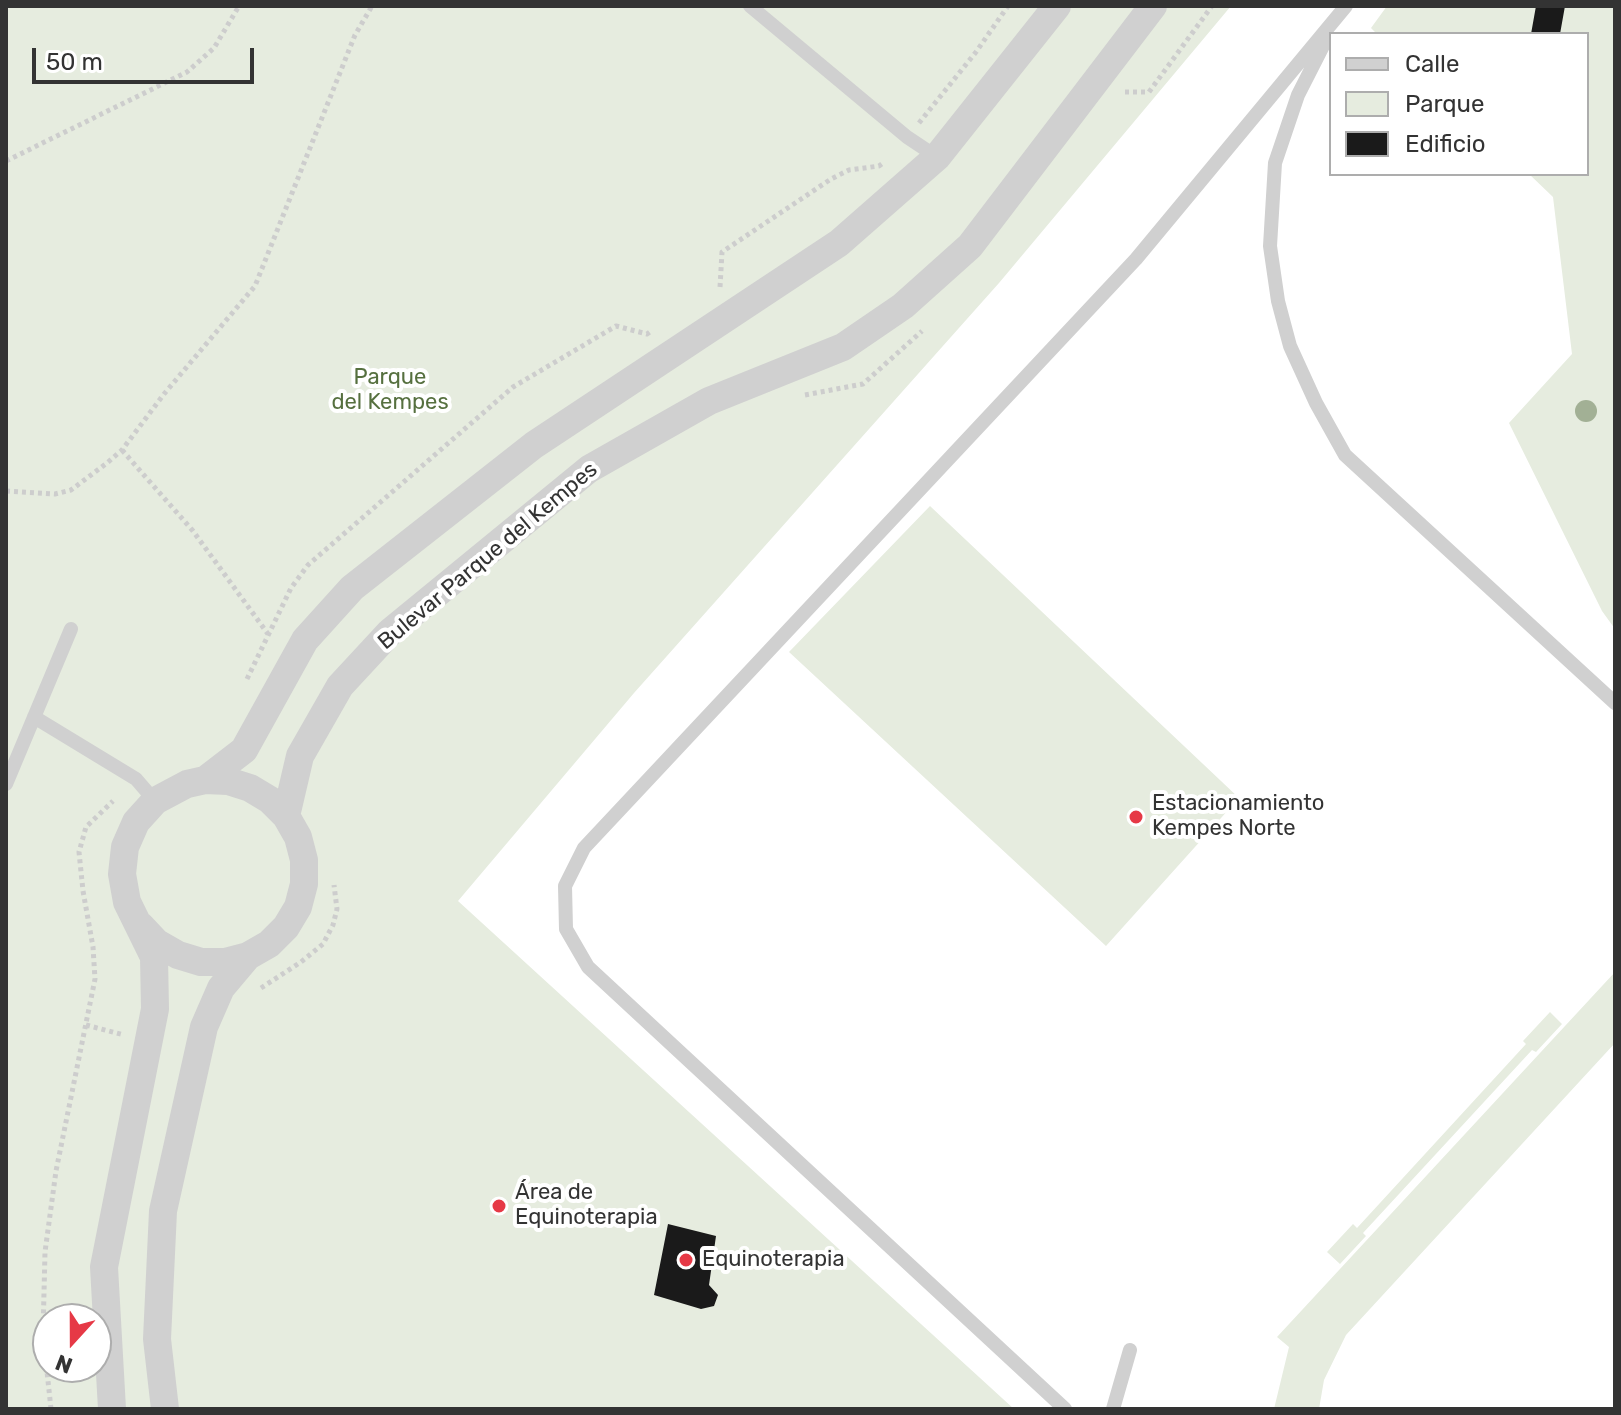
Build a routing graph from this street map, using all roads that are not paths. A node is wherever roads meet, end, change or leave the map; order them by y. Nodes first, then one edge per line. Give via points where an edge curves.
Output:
1 (750, 6) edge
2 (1057, 6) edge
3 (1153, 6) edge
4 (1342, 11) edge
5 (1331, 32) edge
6 (1329, 36) edge
7 (937, 157) junction
8 (71, 629) dead end
9 (1615, 703) edge
10 (34, 717) junction
11 (205, 780) junction
12 (6, 784) edge
13 (146, 790) junction
14 (286, 816) junction
15 (141, 926) junction
16 (248, 956) junction
17 (1130, 1350) dead end
18 (112, 1409) edge
19 (165, 1409) edge
20 (1065, 1409) edge
21 (1113, 1409) edge

1 - 7 lane
2 - 7 street
3 - 14 street, Bulevar Parque del Kempes via 970,246 903,306 843,347 709,401 589,469 390,632 340,686 300,756
4 - 5 lane
4 - 20 lane via 1136,259 584,848 565,886 566,929 588,967
6 - 9 lane via 1298,95 1275,163 1270,246 1290,346 1345,455
7 - 11 street via 839,243 534,445 352,588 305,640 244,750
8 - 10 lane
10 - 12 lane
10 - 13 lane
11 - 13 street via 170,791
11 - 14 street via 250,788
13 - 15 street via 125,847 122,874 127,902
14 - 16 street via 304,860 298,907 269,944
15 - 16 street via 157,943 201,962
15 - 18 street via 154,957 155,1009 104,1267
16 - 19 street via 221,988 204,1027 163,1211 157,1339
17 - 21 lane

